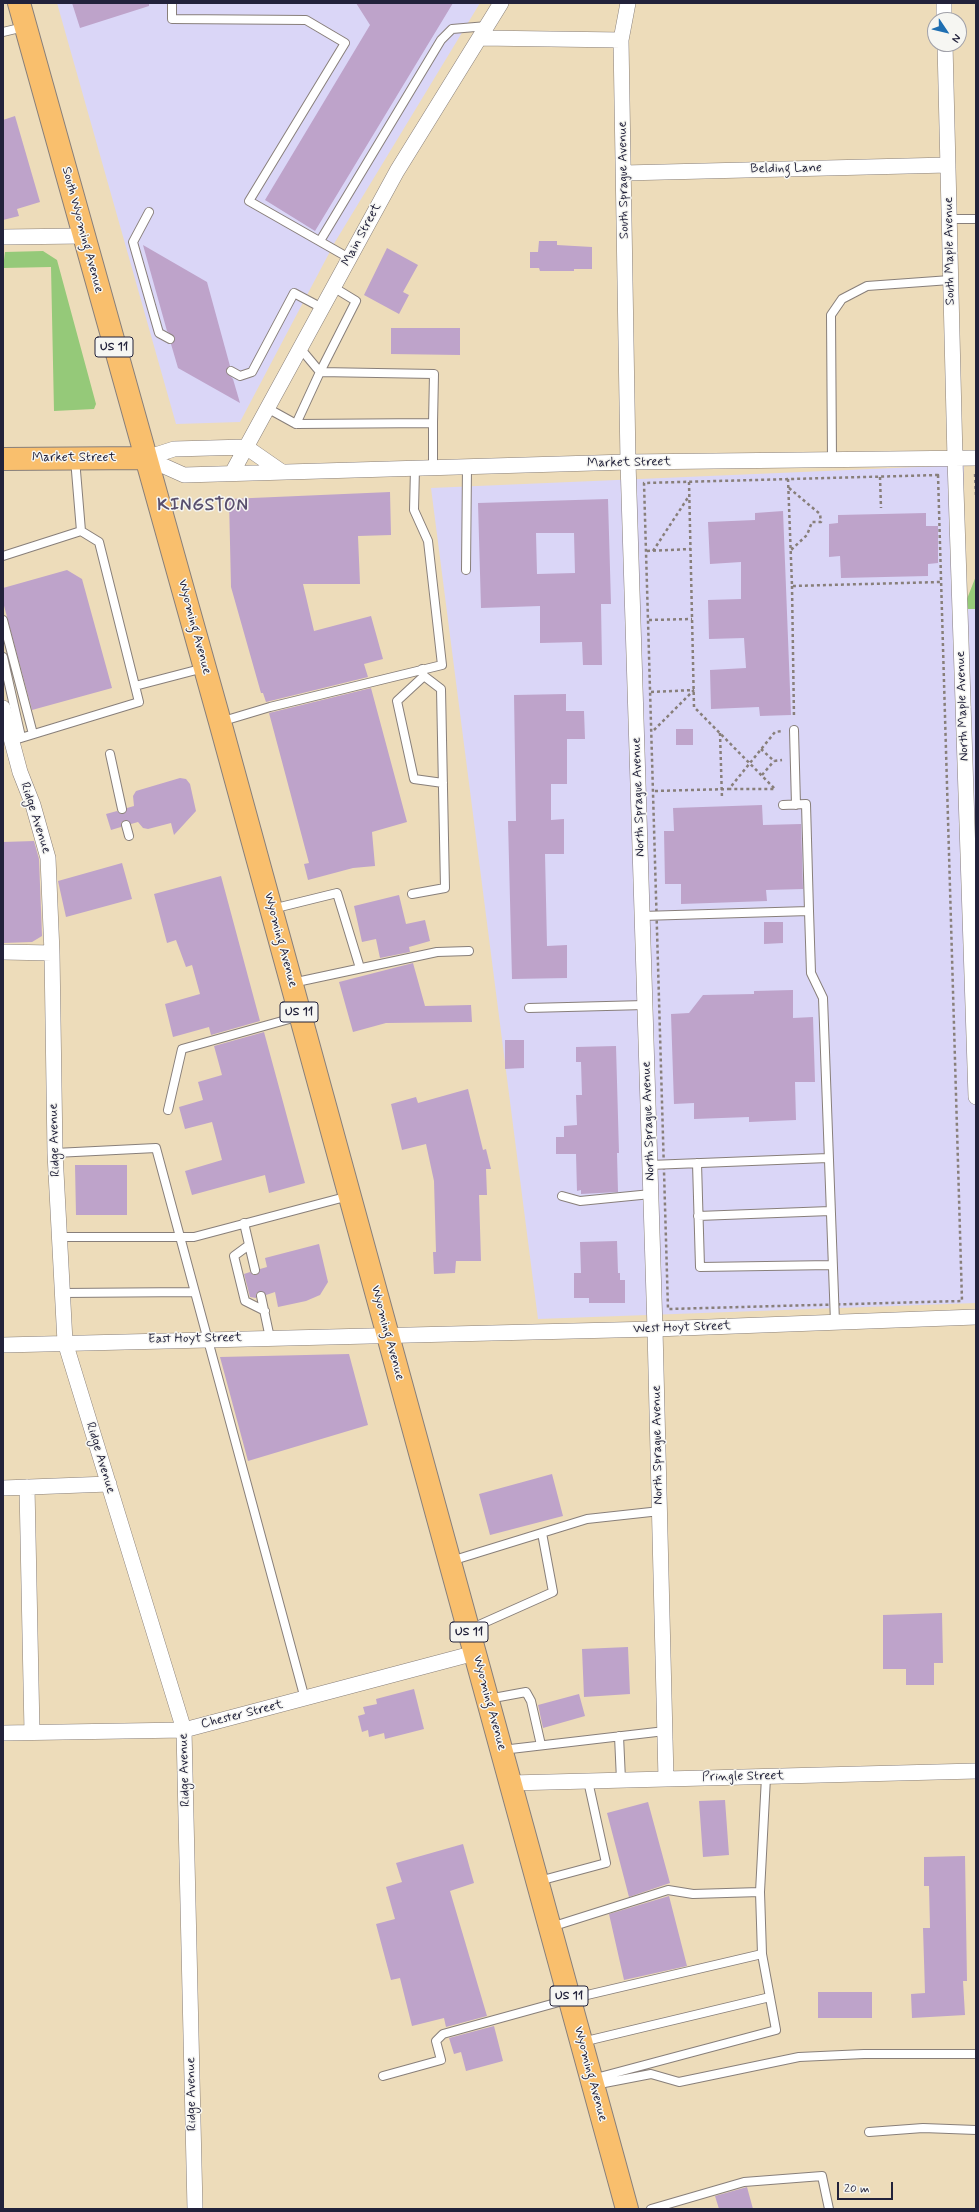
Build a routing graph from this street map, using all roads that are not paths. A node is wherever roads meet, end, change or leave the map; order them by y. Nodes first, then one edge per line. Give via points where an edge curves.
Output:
1 (19, 3) edge
2 (172, 3) edge
3 (501, 3) edge
4 (628, 3) edge
5 (25, 27) junction
6 (3, 32) edge
7 (483, 32) junction
8 (621, 40) junction
9 (945, 52) edge
10 (948, 165) junction
11 (624, 173) junction
12 (149, 212) dead end
13 (949, 219) junction
14 (976, 219) edge
15 (83, 236) junction
16 (3, 237) edge
17 (320, 241) junction
18 (349, 258) junction
19 (950, 280) junction
20 (333, 288) junction
21 (322, 308) junction
22 (170, 339) dead end
23 (300, 348) junction
24 (231, 371) dead end
25 (320, 372) junction
26 (267, 408) junction
27 (433, 423) junction
28 (296, 424) junction
29 (246, 447) junction
30 (3, 458) edge
31 (75, 458) junction
32 (146, 458) junction
33 (976, 458) edge
34 (954, 459) junction
35 (832, 460) junction
36 (628, 462) junction
37 (467, 467) junction
38 (415, 468) junction
39 (433, 468) junction
40 (282, 472) junction
41 (232, 473) junction
42 (81, 531) junction
43 (3, 556) edge
44 (466, 570) dead end
45 (3, 620) edge
46 (3, 657) edge
47 (205, 668) junction
48 (423, 672) junction
49 (135, 686) junction
50 (3, 708) edge
51 (220, 722) junction
52 (794, 730) road end
53 (33, 734) junction
54 (16, 739) junction
55 (110, 754) dead end
56 (443, 783) junction
57 (783, 805) dead end
58 (796, 805) junction
59 (122, 809) dead end
60 (126, 825) dead end
61 (129, 836) dead end
62 (412, 894) dead end
63 (271, 909) junction
64 (809, 911) junction
65 (642, 916) junction
66 (469, 951) dead end
67 (3, 952) edge
68 (52, 953) junction
69 (360, 968) junction
70 (292, 983) junction
71 (645, 1005) junction
72 (529, 1008) dead end
73 (300, 1016) junction
74 (976, 1097) edge
75 (168, 1110) dead end
76 (55, 1153) junction
77 (828, 1158) junction
78 (697, 1163) junction
79 (650, 1165) junction
80 (651, 1194) junction
81 (350, 1195) junction
82 (562, 1196) dead end
83 (830, 1211) junction
84 (698, 1216) junction
85 (244, 1224) junction
86 (179, 1236) junction
87 (59, 1237) junction
88 (249, 1245) junction
89 (832, 1265) junction
90 (255, 1270) dead end
91 (194, 1292) junction
92 (62, 1293) junction
93 (261, 1296) dead end
94 (264, 1311) junction
95 (976, 1316) edge
96 (835, 1322) junction
97 (655, 1329) junction
98 (388, 1335) junction
99 (270, 1338) junction
100 (206, 1339) junction
101 (65, 1342) junction
102 (3, 1345) edge
103 (108, 1484) junction
104 (27, 1487) junction
105 (3, 1488) edge
106 (660, 1511) junction
107 (542, 1533) junction
108 (450, 1561) junction
109 (469, 1629) junction
110 (475, 1653) junction
111 (305, 1699) junction
112 (488, 1699) junction
113 (184, 1730) junction
114 (665, 1731) junction
115 (32, 1732) junction
116 (3, 1733) edge
117 (619, 1736) junction
118 (541, 1745) junction
119 (502, 1750) junction
120 (976, 1771) edge
121 (766, 1777) junction
122 (666, 1779) junction
123 (621, 1780) junction
124 (588, 1781) junction
125 (511, 1783) junction
126 (538, 1882) junction
127 (760, 1892) junction
128 (550, 1927) junction
129 (762, 1954) junction
130 (770, 1997) junction
131 (570, 1999) junction
132 (582, 2042) junction
133 (976, 2054) edge
134 (383, 2076) dead end
135 (593, 2082) junction
136 (976, 2130) edge
137 (869, 2132) dead end
138 (195, 2209) edge
139 (627, 2209) edge
140 (651, 2209) edge
141 (829, 2209) edge

1 - 5 main road, South Wyoming Avenue / US 11
2 - 17 lane via 172,20 306,20 345,43 249,201
3 - 7 street, Main Street
4 - 8 street
5 - 6 lane
5 - 15 main road, South Wyoming Avenue / US 11
7 - 8 street
7 - 17 lane via 452,29 441,40
7 - 18 street, Main Street via 397,171
8 - 11 street, South Sprague Avenue
9 - 10 street, South Maple Avenue
10 - 11 street, Belding Lane
10 - 13 street, South Maple Avenue
11 - 36 street, South Sprague Avenue
12 - 22 lane via 133,242 159,333
13 - 14 lane
13 - 19 street, South Maple Avenue
15 - 16 street
15 - 32 main road, South Wyoming Avenue / US 11
17 - 18 lane
18 - 20 street, Main Street
19 - 34 street, South Maple Avenue
19 - 35 lane via 867,286 842,299 831,315
20 - 21 street, Main Street
20 - 25 lane via 356,301
21 - 23 street, Main Street
21 - 24 lane via 294,293 252,372 240,376
23 - 25 lane
23 - 26 street, Main Street
25 - 27 lane via 434,374
25 - 28 lane
26 - 28 lane
26 - 29 street, Main Street
27 - 28 lane
27 - 39 lane
29 - 32 street, Market Street via 174,449
29 - 40 street
29 - 41 street, Main Street
30 - 31 main road, Market Street
31 - 32 main road, Market Street
31 - 42 lane
32 - 41 street, Market Street via 184,475
32 - 47 main road, Wyoming Avenue / US 11
33 - 34 street, Market Street
34 - 35 street, Market Street
34 - 74 street, North Maple Avenue
35 - 36 street, Market Street
36 - 37 street, Market Street
36 - 65 street, North Sprague Avenue
37 - 39 street, Market Street
37 - 44 lane
38 - 39 street, Market Street
38 - 40 street, Market Street
38 - 48 lane via 414,510 428,541 442,665
40 - 41 street, Market Street
42 - 43 lane
42 - 49 lane via 99,542
45 - 53 lane
46 - 54 lane
47 - 49 lane
47 - 51 main road, Wyoming Avenue / US 11
48 - 51 lane via 270,707
48 - 56 lane via 441,689
48 - 56 lane via 397,701 414,780
49 - 53 lane via 139,702
50 - 54 street, Ridge Avenue
51 - 63 main road, Wyoming Avenue / US 11
52 - 58 lane
53 - 54 lane
54 - 68 street, Ridge Avenue via 20,772 33,805 48,858
55 - 59 lane
56 - 62 lane via 445,888
57 - 58 lane
58 - 64 lane via 806,804
60 - 61 lane
63 - 69 lane via 337,893
63 - 70 main road, Wyoming Avenue / US 11
64 - 65 lane
64 - 77 lane via 811,973 823,998
65 - 71 street, North Sprague Avenue
66 - 69 lane via 437,952
67 - 68 street
68 - 76 street, Ridge Avenue
69 - 70 lane
70 - 73 main road, Wyoming Avenue / US 11
71 - 72 lane
71 - 79 street, North Sprague Avenue
73 - 75 lane via 182,1049
73 - 81 main road, Wyoming Avenue / US 11
76 - 86 lane via 156,1148
76 - 87 street, Ridge Avenue
77 - 78 lane
77 - 83 lane
78 - 79 lane
78 - 84 lane
79 - 80 street, North Sprague Avenue
80 - 82 lane via 580,1200
80 - 97 street, North Sprague Avenue
81 - 85 lane
81 - 98 main road, Wyoming Avenue / US 11
83 - 84 lane
83 - 89 lane
84 - 89 lane via 700,1267
85 - 86 lane via 194,1237
85 - 88 lane
86 - 87 lane
86 - 91 lane
87 - 92 street, Ridge Avenue
88 - 90 lane
88 - 94 lane via 234,1256 245,1301
89 - 96 lane
91 - 92 lane
91 - 100 lane
92 - 101 street, Ridge Avenue
93 - 94 lane
94 - 99 lane
95 - 96 street, West Hoyt Street
96 - 97 street, West Hoyt Street
97 - 98 street, West Hoyt Street
97 - 106 street, North Sprague Avenue
98 - 99 street, East Hoyt Street
98 - 108 main road, Wyoming Avenue / US 11
99 - 100 street, East Hoyt Street
100 - 101 street, East Hoyt Street
100 - 111 lane
101 - 102 street, East Hoyt Street
101 - 103 street, Ridge Avenue
103 - 104 street
103 - 113 street, Ridge Avenue
104 - 105 street
104 - 115 street
106 - 107 lane via 587,1519
106 - 114 street, North Sprague Avenue
107 - 108 lane
107 - 109 lane via 553,1592
108 - 109 main road, Wyoming Avenue / US 11
109 - 110 main road, Wyoming Avenue / US 11
110 - 111 street, Chester Street
110 - 112 main road, Wyoming Avenue / US 11
111 - 113 street, Chester Street
112 - 118 lane via 526,1692 531,1701
112 - 119 main road, Wyoming Avenue / US 11
113 - 115 street, Chester Street
113 - 138 street, Ridge Avenue
114 - 117 lane
114 - 122 street, North Sprague Avenue
115 - 116 street, Chester Street
117 - 118 lane
117 - 123 lane
118 - 119 lane
119 - 125 main road, Wyoming Avenue / US 11
120 - 121 street, Pringle Street
121 - 122 street, Pringle Street
121 - 127 lane
122 - 123 street, Pringle Street
123 - 124 street, Pringle Street
124 - 125 street, Pringle Street
124 - 126 lane via 606,1863
125 - 126 main road, Wyoming Avenue / US 11
126 - 128 main road, Wyoming Avenue / US 11
127 - 128 lane via 693,1894 668,1890
127 - 129 lane
128 - 131 main road, Wyoming Avenue / US 11
129 - 130 lane
129 - 131 lane
130 - 132 lane
130 - 135 lane via 776,2030
131 - 132 main road, Wyoming Avenue / US 11
131 - 134 lane via 443,2034 436,2041 441,2060
132 - 135 main road, Wyoming Avenue / US 11
133 - 135 lane via 799,2057 680,2082 651,2074
135 - 139 main road, Wyoming Avenue / US 11
136 - 137 lane via 923,2128
140 - 141 lane via 744,2182 822,2176

